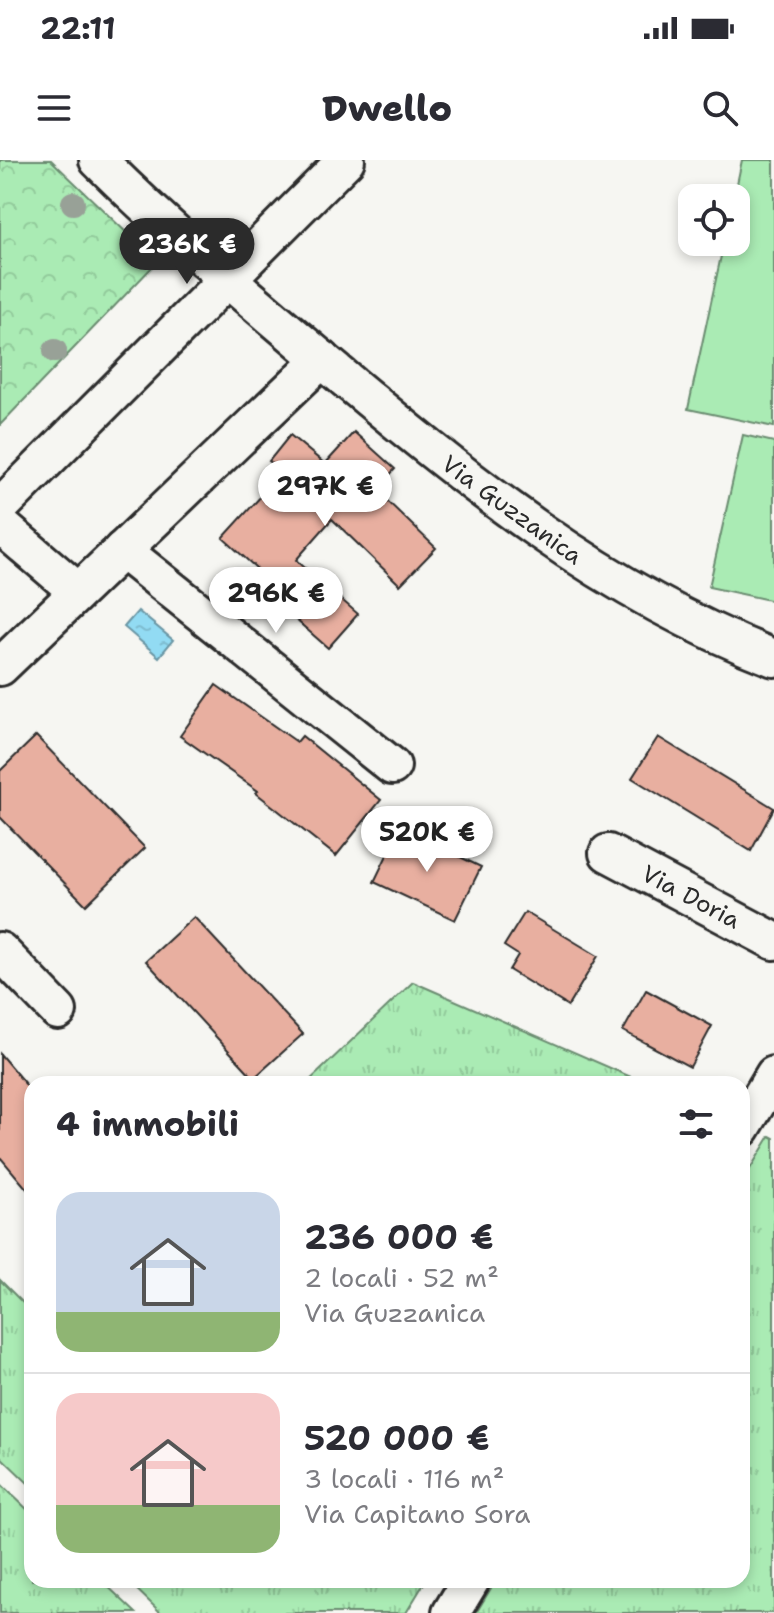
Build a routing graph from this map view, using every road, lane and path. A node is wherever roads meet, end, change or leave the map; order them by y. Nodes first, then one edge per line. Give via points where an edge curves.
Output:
1 (98, 160) edge
2 (346, 160) edge
3 (225, 280) junction
4 (322, 359) junction
5 (0, 507) edge
6 (0, 525) edge
7 (122, 550) junction
8 (77, 591) junction
9 (774, 658) edge
10 (0, 667) edge
11 (392, 766) dead end
12 (608, 853) dead end
13 (774, 941) edge
14 (0, 951) edge
15 (58, 1011) dead end
16 (774, 1075) edge
17 (750, 1115) edge
18 (466, 1588) edge
19 (451, 1613) edge

1 - 3 street, Via Guzzanica
2 - 3 street
3 - 4 street, Via Guzzanica
3 - 5 street
4 - 7 street
4 - 9 street, Via Guzzanica via 413,437 588,566 675,615
6 - 8 street
7 - 8 street
7 - 11 street
8 - 10 street
12 - 13 street, Via Doria
14 - 15 street
16 - 17 street
18 - 19 street

